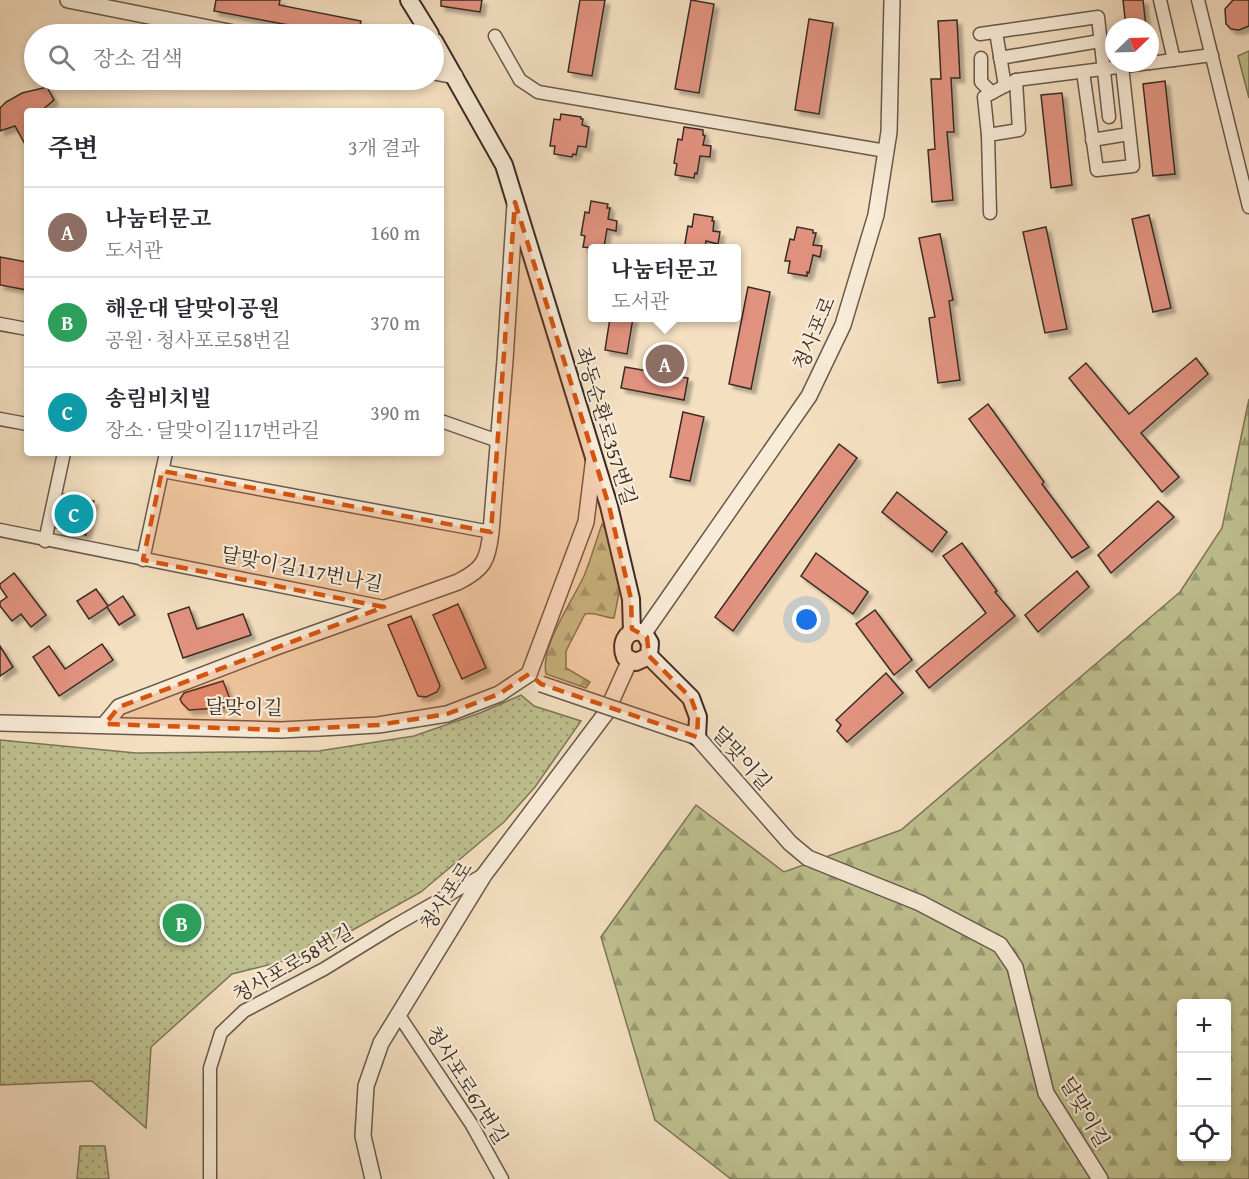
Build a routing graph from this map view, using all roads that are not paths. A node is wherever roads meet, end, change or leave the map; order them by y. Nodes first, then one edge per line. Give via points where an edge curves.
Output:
1 (68, 0) edge
2 (409, 0) edge
3 (892, 0) edge
4 (1160, 0) edge
5 (1198, 0) edge
6 (189, 24) edge
7 (424, 24) edge
8 (996, 32) junction
9 (980, 34) dead end
10 (495, 36) dead end
11 (1100, 41) junction
12 (1212, 55) junction
13 (444, 58) edge
14 (981, 58) dead end
15 (1000, 58) junction
16 (1174, 60) junction
17 (1159, 62) edge
18 (1102, 69) junction
19 (1105, 69) edge
20 (1083, 72) junction
21 (1123, 72) edge
22 (444, 74) edge
23 (455, 76) junction
24 (1010, 83) junction
25 (992, 93) junction
26 (1109, 117) dead end
27 (1129, 134) junction
28 (988, 135) junction
29 (1092, 140) junction
30 (886, 152) junction
31 (515, 202) junction
32 (1249, 207) edge
33 (990, 213) dead end
34 (0, 324) edge
35 (24, 328) edge
36 (0, 419) edge
37 (444, 422) edge
38 (24, 423) edge
39 (498, 441) junction
40 (594, 455) junction
41 (63, 456) edge
42 (165, 456) edge
43 (162, 471) junction
44 (0, 531) edge
45 (491, 532) junction
46 (45, 541) junction
47 (143, 560) junction
48 (384, 607) junction
49 (638, 632) junction
50 (649, 656) junction
51 (630, 660) junction
52 (535, 679) junction
53 (0, 723) edge
54 (105, 724) junction
55 (691, 735) junction
56 (484, 875) junction
57 (398, 1014) junction
58 (210, 1179) edge
59 (374, 1179) edge
60 (502, 1179) edge
61 (1100, 1179) edge

1 - 6 street
2 - 7 main road
3 - 30 street, 청사포로
4 - 16 street
5 - 12 street
8 - 9 street
8 - 11 street via 1098,16
8 - 15 street
10 - 30 street via 520,80 538,93
11 - 15 street
11 - 18 street
12 - 16 street
12 - 32 street
13 - 23 main road, 좌동순환로357번길
14 - 25 street via 981,82
15 - 24 street
16 - 17 street
18 - 19 street
18 - 20 street
18 - 26 street
20 - 24 street
20 - 29 street
21 - 27 street
22 - 23 street
23 - 31 main road, 좌동순환로357번길 via 504,165
24 - 25 street
24 - 28 street via 1019,130
25 - 28 street via 984,97
27 - 29 street
27 - 29 street via 1133,166 1096,170
28 - 33 street
30 - 49 street, 청사포로 via 876,215 843,325 809,396
31 - 39 street, 달맞이길117번나길
31 - 40 main road, 좌동순환로357번길
34 - 35 street
36 - 38 street
37 - 39 street
39 - 45 street, 달맞이길117번나길
40 - 49 main road, 좌동순환로357번길
40 - 52 street via 586,522
41 - 46 street
42 - 43 street
43 - 45 street
43 - 47 street
44 - 46 street, 달맞이길117번나길
45 - 48 street, 달맞이길117번나길 via 489,553 470,576
46 - 47 street, 달맞이길117번나길
47 - 48 street, 달맞이길117번나길
48 - 54 street, 달맞이길 via 118,707
49 - 50 main road via 650,643
49 - 51 main road via 626,636 623,642 622,650
50 - 51 main road
50 - 55 main road via 691,698 698,717
51 - 56 street, 청사포로 via 606,713
52 - 54 street, 달맞이길 via 447,714 378,725 281,730
52 - 55 street, 달맞이길, bridge
53 - 54 street, 달맞이길
55 - 61 street, 달맞이길 via 808,858 920,903 1000,945 1015,967 1046,1093
56 - 57 street, 청사포로
56 - 58 street, 청사포로58번길 via 244,1011 220,1033 210,1068
57 - 59 street, 청사포로 via 381,1043 366,1086 363,1136
57 - 60 street, 청사포로67번길 via 472,1125

